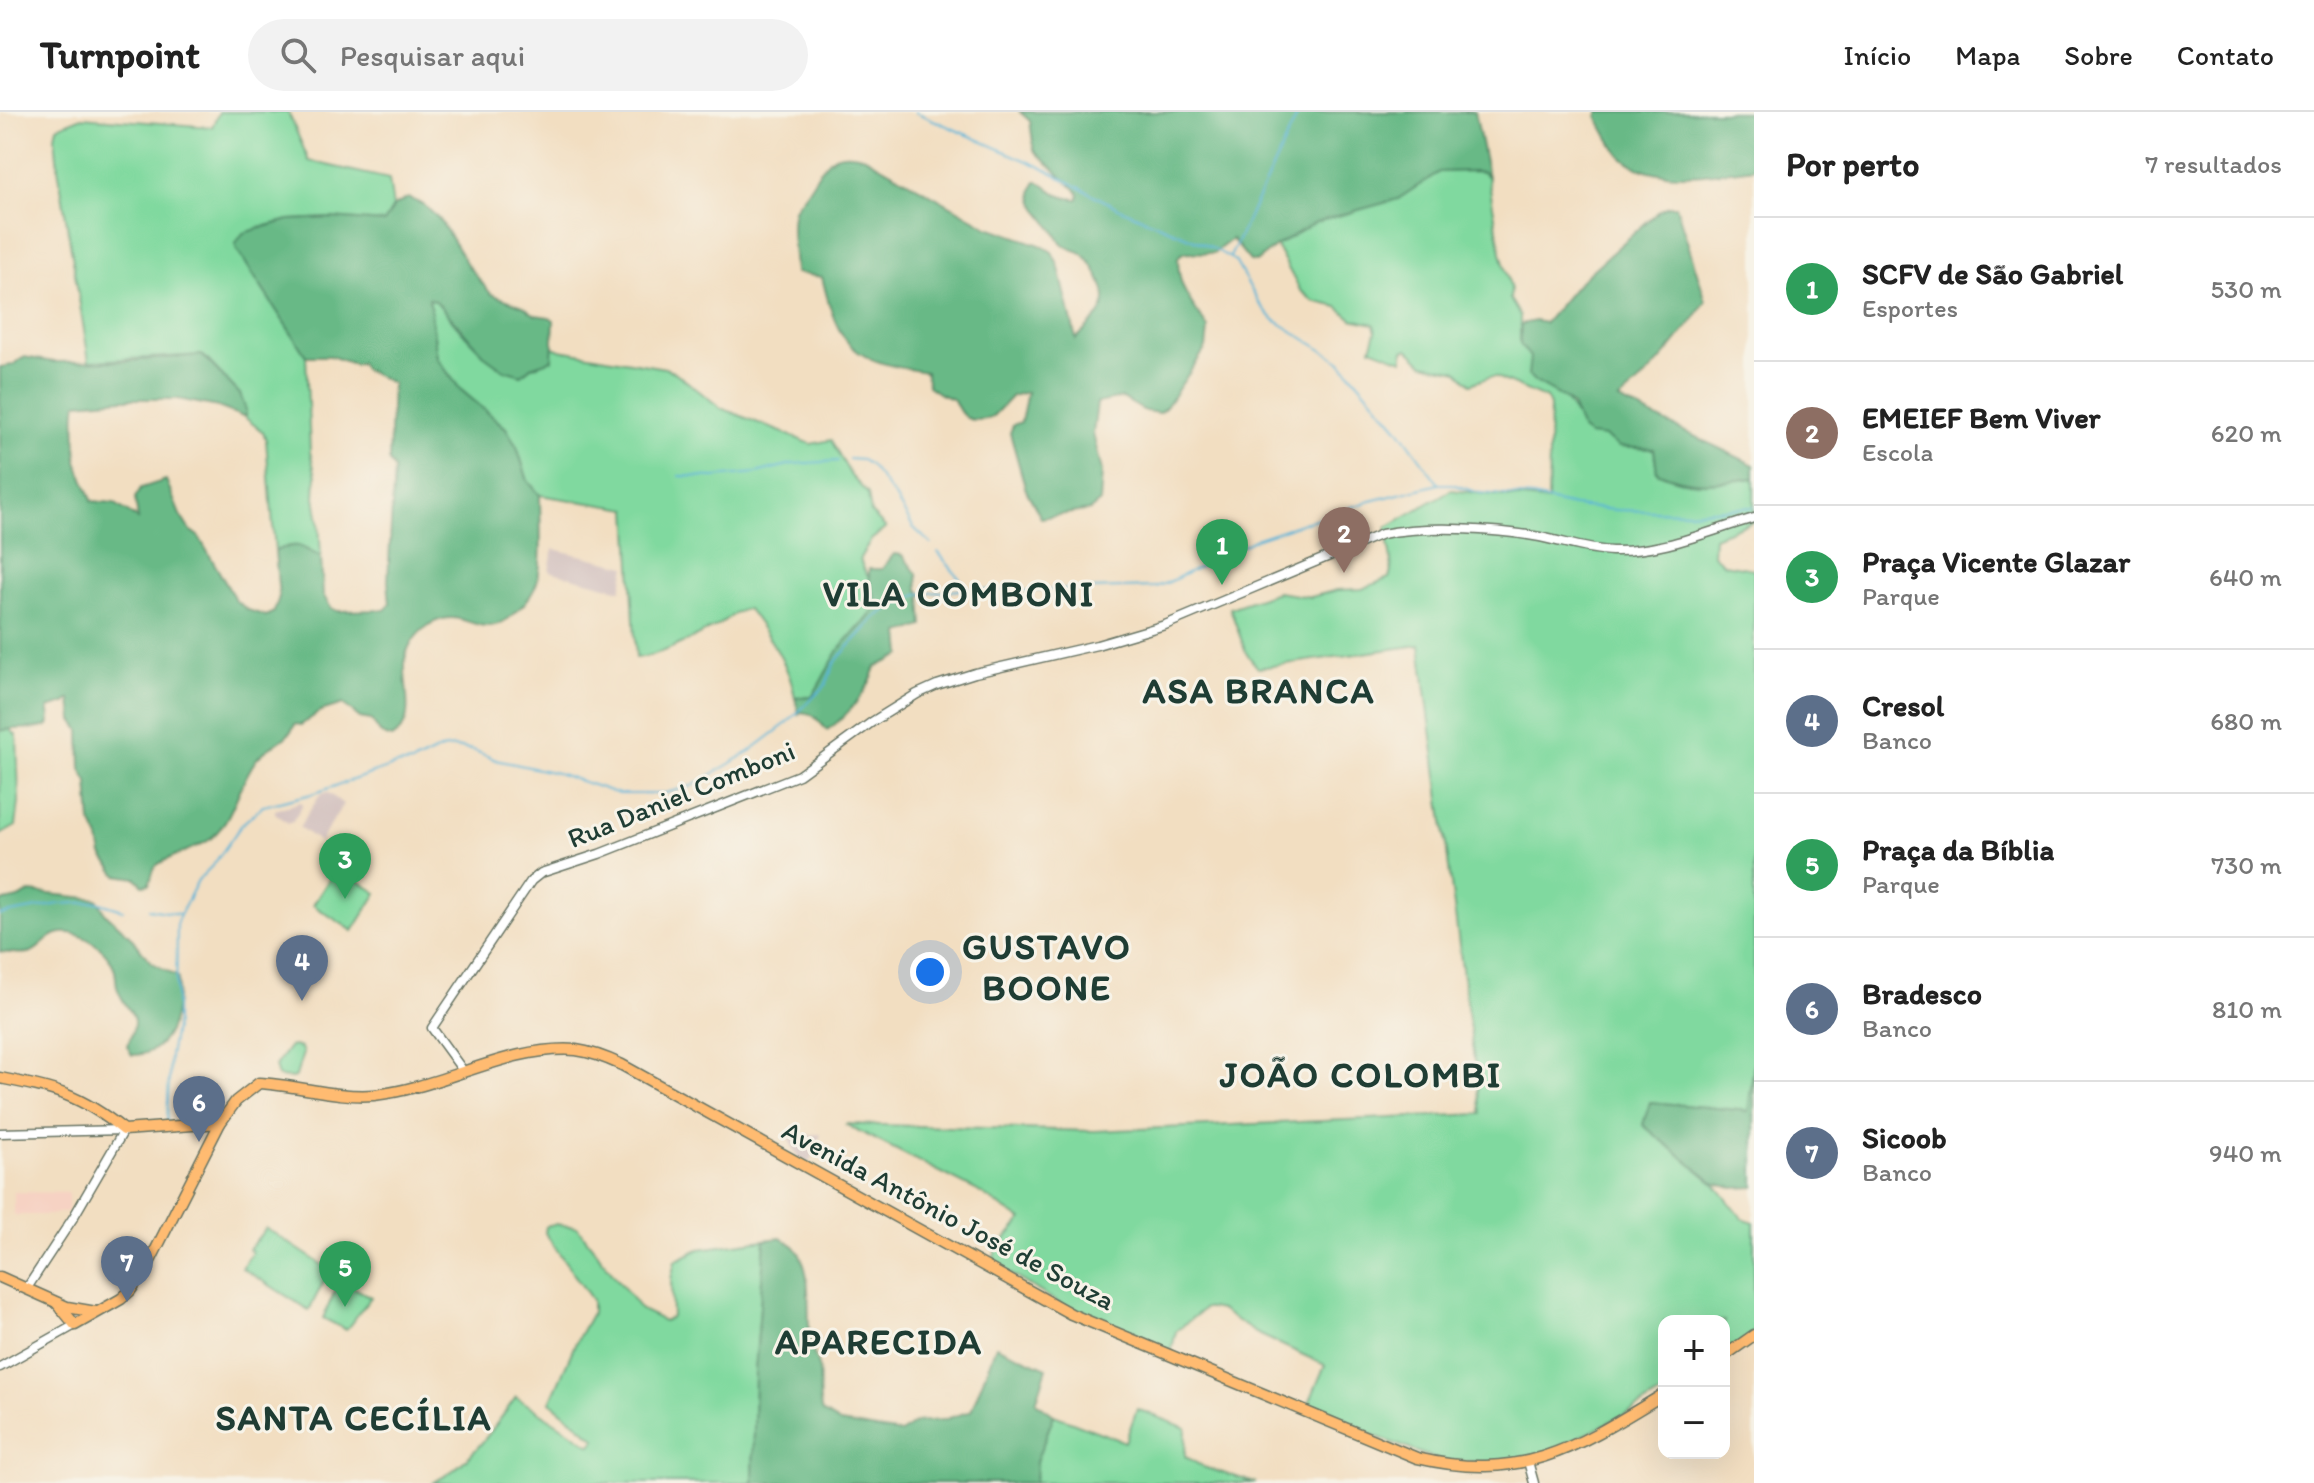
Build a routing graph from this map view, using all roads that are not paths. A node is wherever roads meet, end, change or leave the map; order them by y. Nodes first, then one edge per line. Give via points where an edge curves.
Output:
1 (1754, 518) edge
2 (464, 1072) junction
3 (0, 1078) edge
4 (220, 1123) junction
5 (127, 1130) junction
6 (0, 1133) edge
7 (0, 1277) edge
8 (27, 1288) junction
9 (57, 1303) junction
10 (96, 1312) junction
11 (75, 1325) junction
12 (1754, 1335) edge
13 (1730, 1352) edge
14 (0, 1367) edge
15 (1658, 1398) edge
16 (1529, 1465) junction
17 (1534, 1483) edge

1 - 2 street, Rua Daniel Comboni via 1671,546 1632,551 1502,532 1404,529 1165,625 937,685 872,722 799,775 531,881 432,1028
2 - 4 main road, Avenida Antônio José de Souza via 372,1095 259,1083
2 - 16 main road, Avenida Antônio José de Souza via 547,1050 598,1055 755,1136 1071,1314 1443,1465 1484,1471
3 - 5 main road via 62,1091
4 - 5 main road
4 - 10 main road via 148,1265 130,1291
5 - 6 street
5 - 8 street
7 - 8 main road
8 - 9 main road
9 - 10 main road
9 - 11 main road
10 - 11 main road
11 - 14 street
12 - 13 main road
15 - 16 main road, Avenida Antônio José de Souza via 1580,1444
16 - 17 street

